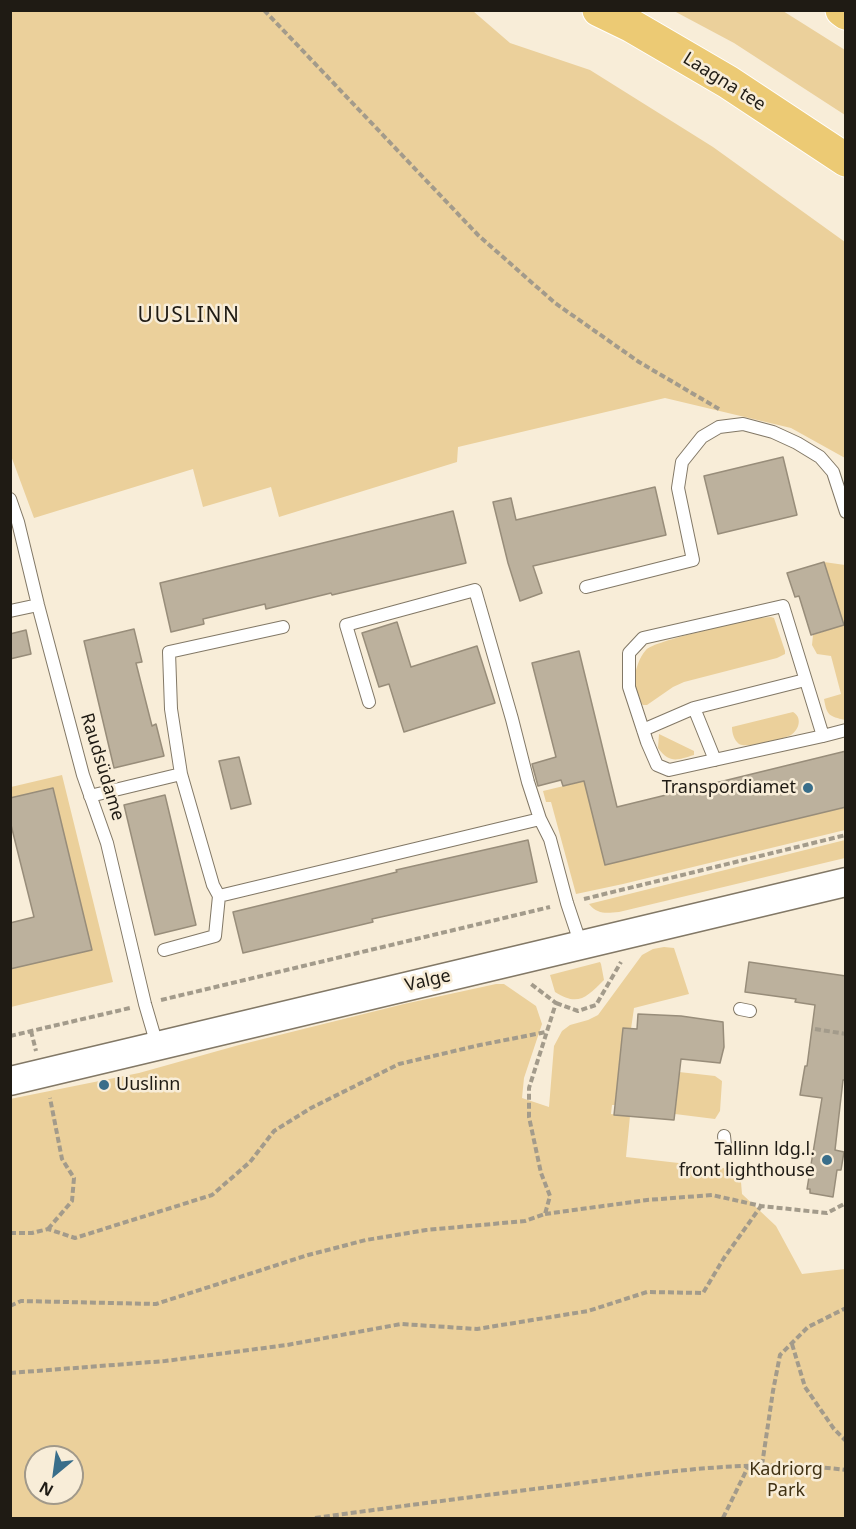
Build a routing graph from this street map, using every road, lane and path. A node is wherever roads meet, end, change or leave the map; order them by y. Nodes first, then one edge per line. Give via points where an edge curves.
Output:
1 (264, 10) edge
2 (599, 10) edge
3 (846, 160) edge
4 (743, 424) junction
5 (843, 489) edge
6 (10, 499) edge
7 (846, 512) edge
8 (14, 523) edge
9 (586, 586) dead end
10 (38, 605) junction
11 (10, 611) edge
12 (283, 627) dead end
13 (805, 680) junction
14 (369, 702) dead end
15 (694, 708) junction
16 (643, 730) junction
17 (846, 730) edge
18 (823, 736) junction
19 (715, 760) junction
20 (181, 774) junction
21 (90, 796) junction
22 (540, 819) junction
23 (846, 835) edge
24 (846, 882) edge
25 (219, 896) junction
26 (567, 903) junction
27 (626, 934) junction
28 (582, 945) junction
29 (164, 950) dead end
30 (509, 962) junction
31 (556, 1003) junction
32 (145, 1004) junction
33 (815, 1029) dead end
34 (31, 1031) junction
35 (546, 1032) junction
36 (846, 1034) edge
37 (10, 1036) edge
38 (157, 1046) junction
39 (36, 1053) dead end
40 (10, 1081) edge
41 (49, 1091) dead end
42 (846, 1203) edge
43 (761, 1206) junction
44 (545, 1214) junction
45 (48, 1228) junction
46 (10, 1233) edge
47 (10, 1306) edge
48 (846, 1308) edge
49 (792, 1344) junction
50 (10, 1373) edge
51 (846, 1441) edge
52 (749, 1465) junction
53 (762, 1465) junction
54 (846, 1470) edge
55 (315, 1518) edge
56 (723, 1518) edge

1 - 4 path via 478,235 555,303 639,362
2 - 3 main road, Laagna tee via 728,82
4 - 5 lane via 773,432 820,457
4 - 9 lane via 719,427 702,437 682,462 678,488 693,560
5 - 7 lane
6 - 8 lane, Raudsüdame
8 - 10 lane, Raudsüdame
10 - 11 lane
10 - 21 lane, Raudsüdame
12 - 20 lane via 169,652 171,709
13 - 15 lane
13 - 16 lane via 783,606 643,639 629,653 629,687
13 - 18 lane
14 - 22 lane via 346,625 475,590
15 - 16 lane
15 - 19 lane
16 - 19 lane via 657,765 669,770
17 - 18 lane
18 - 19 lane
20 - 21 lane
20 - 25 lane
21 - 32 lane, Raudsüdame via 107,843
22 - 25 lane
22 - 26 lane via 550,839
23 - 26 path
24 - 27 street, Valge
25 - 29 lane via 215,936
26 - 28 lane
26 - 32 path
27 - 28 street, Valge
27 - 31 path via 624,957 596,1005 578,1011
28 - 30 street, Valge
30 - 31 path
30 - 38 street, Valge
31 - 35 path
32 - 34 path
32 - 38 lane, Raudsüdame
33 - 36 path
34 - 37 path
34 - 39 path
35 - 44 path via 529,1088 529,1118 550,1196
35 - 45 path via 399,1064 274,1131 250,1162 212,1195 75,1238
38 - 40 street, Valge
41 - 45 path via 62,1158 74,1178 72,1201
42 - 43 path via 827,1213
43 - 44 path via 712,1195
43 - 50 path via 703,1293 647,1292 588,1311 477,1329 401,1324 287,1345 165,1361
44 - 47 path via 525,1221 366,1240 156,1304 21,1301
45 - 46 path
48 - 49 path via 808,1327
49 - 51 path via 805,1387
49 - 53 path via 780,1355
52 - 53 path
52 - 55 path via 641,1475
52 - 56 path
53 - 54 path

